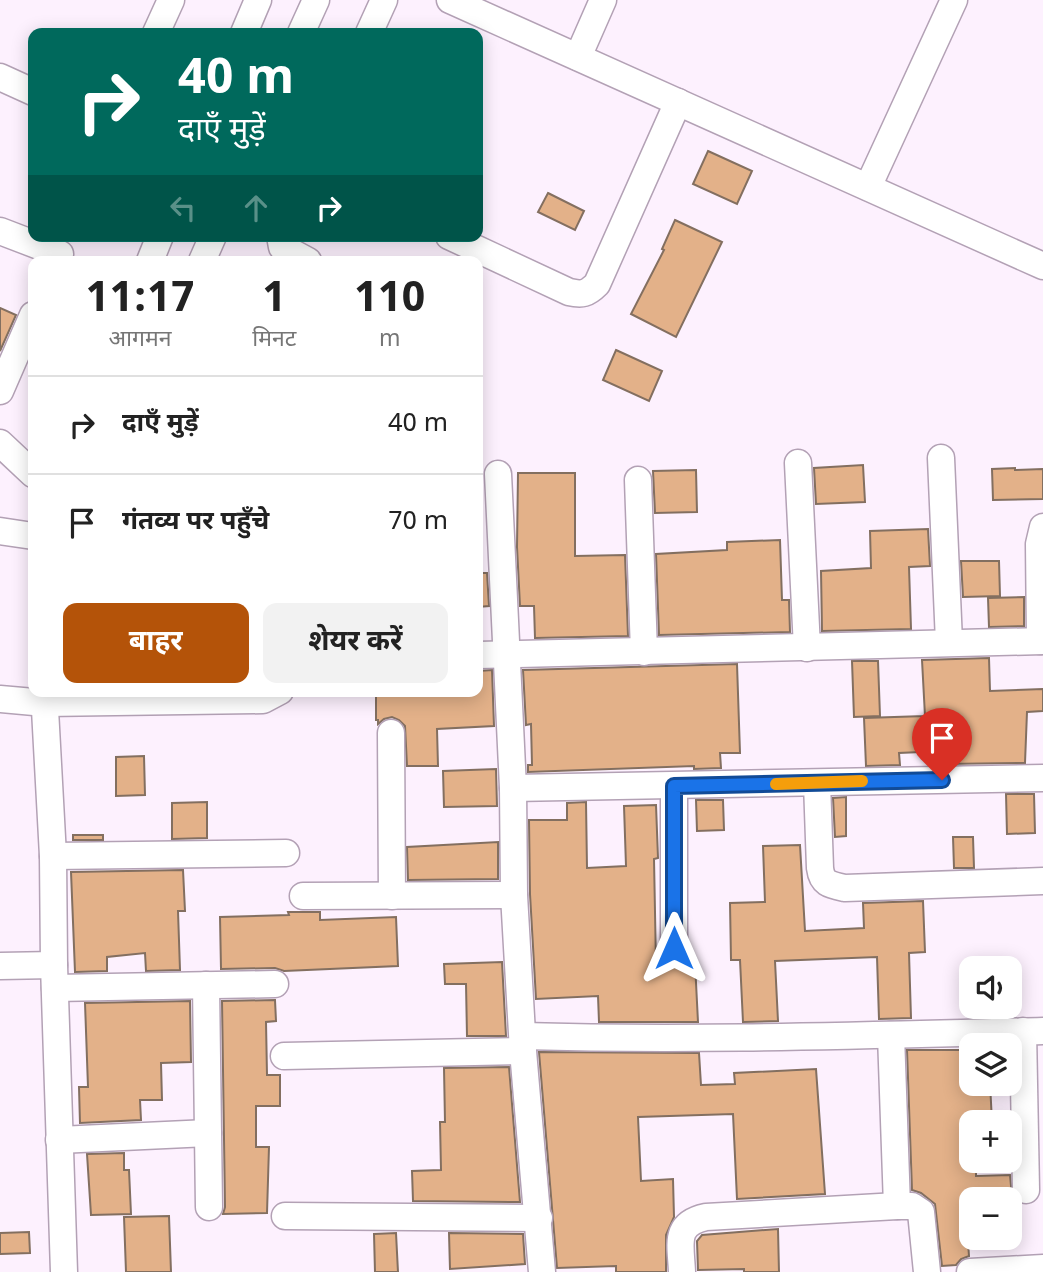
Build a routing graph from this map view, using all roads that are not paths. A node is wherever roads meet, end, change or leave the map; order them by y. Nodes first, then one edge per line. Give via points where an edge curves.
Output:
1 (171, 0) edge
2 (258, 0) edge
3 (316, 0) edge
4 (384, 0) edge
5 (450, 0) edge
6 (603, 0) edge
7 (954, 0) edge
8 (158, 28) edge
9 (246, 28) edge
10 (303, 28) edge
11 (371, 28) edge
12 (578, 57) junction
13 (0, 77) edge
14 (28, 90) edge
15 (678, 102) junction
16 (868, 187) junction
17 (0, 231) edge
18 (28, 240) edge
19 (35, 242) edge
20 (281, 242) edge
21 (462, 242) edge
22 (61, 250) edge
23 (299, 256) edge
24 (1043, 265) edge
25 (28, 327) edge
26 (0, 391) edge
27 (0, 443) edge
28 (941, 458) dead end
29 (798, 463) dead end
30 (28, 469) edge
31 (498, 474) dead end
32 (638, 480) dead end
33 (1043, 527) edge
34 (0, 531) edge
35 (28, 535) edge
36 (1042, 641) edge
37 (949, 642) junction
38 (807, 648) junction
39 (644, 652) junction
40 (483, 655) edge
41 (506, 655) junction
42 (44, 697) edge
43 (268, 697) edge
44 (0, 698) edge
45 (391, 733) dead end
46 (1043, 778) edge
47 (817, 783) junction
48 (674, 786) junction
49 (513, 788) junction
50 (286, 853) dead end
51 (54, 856) junction
52 (1043, 881) edge
53 (514, 895) junction
54 (303, 896) dead end
55 (392, 896) junction
56 (674, 948) dead end
57 (0, 966) edge
58 (55, 976) junction
59 (275, 984) dead end
60 (206, 985) junction
61 (1033, 1031) edge
62 (891, 1035) junction
63 (523, 1044) junction
64 (284, 1056) dead end
65 (208, 1133) junction
66 (59, 1140) junction
67 (1026, 1190) dead end
68 (897, 1206) junction
69 (209, 1207) dead end
70 (285, 1216) dead end
71 (538, 1218) junction
72 (1043, 1268) edge
73 (64, 1272) edge
74 (542, 1272) edge
75 (682, 1272) edge
76 (927, 1272) edge
77 (970, 1272) edge

1 - 8 street
2 - 9 street
3 - 10 street
4 - 11 street
5 - 12 street
6 - 12 street
7 - 16 street
12 - 15 street
13 - 14 street
15 - 16 street
15 - 21 street via 597,284 589,292 569,292
16 - 24 street
17 - 18 street
19 - 22 street
20 - 23 street
25 - 26 street
27 - 30 street
28 - 37 street
29 - 38 street
31 - 41 street
32 - 39 street
33 - 36 street via 1039,544
34 - 35 street
36 - 37 street
37 - 38 street
38 - 39 street
39 - 41 street
40 - 41 street
41 - 49 street
42 - 43 street
42 - 44 street
42 - 51 street
45 - 55 street
46 - 47 street
47 - 48 street
47 - 52 street via 820,868 827,884 845,888
48 - 49 street
48 - 56 street
49 - 53 street
50 - 51 street
51 - 58 street
53 - 55 street
53 - 63 street
54 - 55 street
57 - 58 street
58 - 60 street
58 - 66 street
59 - 60 street
60 - 65 street
61 - 62 street
61 - 67 street
62 - 63 street
62 - 68 street
63 - 64 street
63 - 71 street
65 - 66 street
65 - 69 street
66 - 73 street
68 - 75 street via 692,1220 681,1237
68 - 76 street via 912,1206 921,1212
70 - 71 street
71 - 74 street
72 - 77 street

